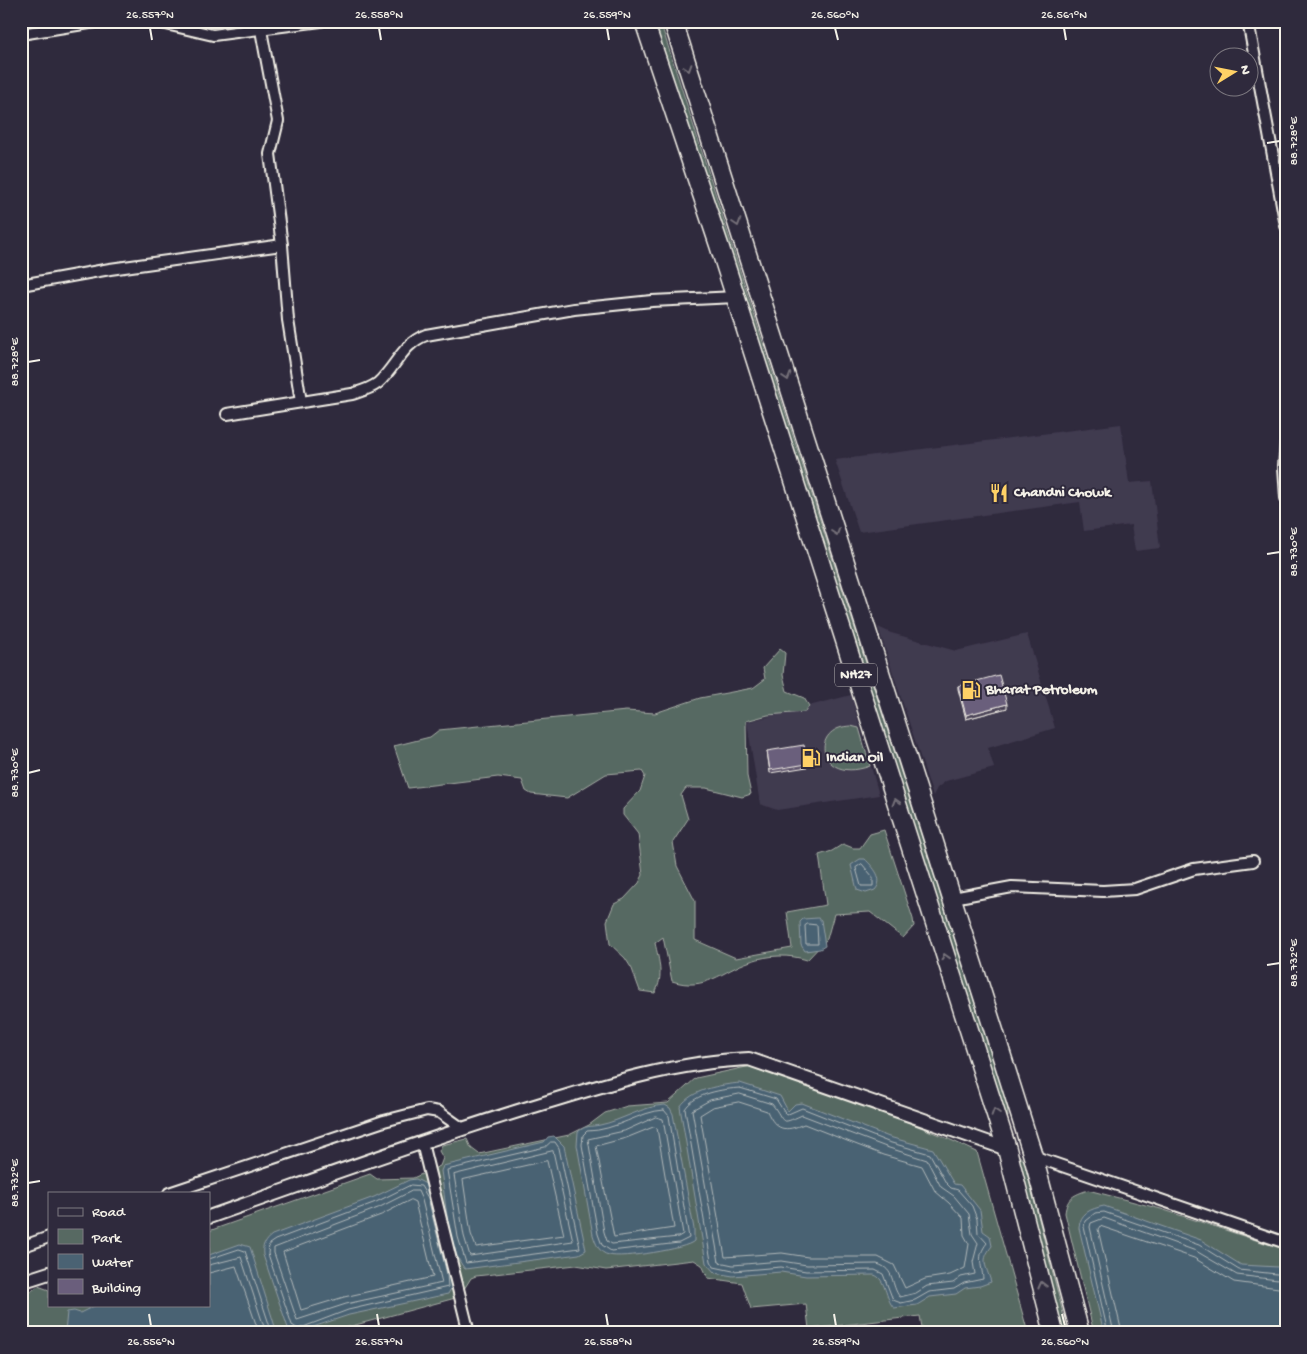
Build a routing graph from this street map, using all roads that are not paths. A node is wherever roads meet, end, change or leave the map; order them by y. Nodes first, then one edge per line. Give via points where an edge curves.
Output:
1 (102, 21) edge
2 (153, 21) edge
3 (321, 21) edge
4 (644, 21) edge
5 (673, 21) edge
6 (1248, 21) edge
7 (262, 30) junction
8 (21, 34) edge
9 (1286, 226) edge
10 (282, 245) junction
11 (21, 285) edge
12 (736, 297) junction
13 (301, 402) junction
14 (227, 414) dead end
15 (1286, 442) edge
16 (1286, 498) edge
17 (1253, 861) dead end
18 (953, 898) junction
19 (463, 1129) junction
20 (422, 1143) junction
21 (1007, 1149) junction
22 (1033, 1156) junction
23 (172, 1192) edge
24 (210, 1217) edge
25 (48, 1236) edge
26 (1286, 1243) edge
27 (21, 1247) edge
28 (48, 1273) edge
29 (21, 1282) edge
30 (469, 1333) edge
31 (1054, 1333) edge
32 (1080, 1333) edge

1 - 8 street
2 - 7 street via 213,35
3 - 7 street
4 - 12 highway, NH27
5 -> 18 highway, NH27
6 - 9 street
7 - 10 street via 278,120 270,154
10 - 11 street
10 - 13 street via 288,320
12 - 13 street via 574,309 426,335 416,339 402,352 379,382 369,389
21 -> 12 highway, NH27
13 - 14 street
15 - 16 street
17 - 18 street via 1194,869 1135,889 1104,891 1012,887
18 - 22 highway, NH27
19 - 20 street
19 - 21 street via 606,1084 714,1061 748,1059
19 - 23 street via 439,1112 427,1110 384,1121
20 - 24 street
20 - 30 street
31 -> 21 highway, NH27
22 - 26 street
22 - 32 highway, NH27
25 - 27 street
28 - 29 street

